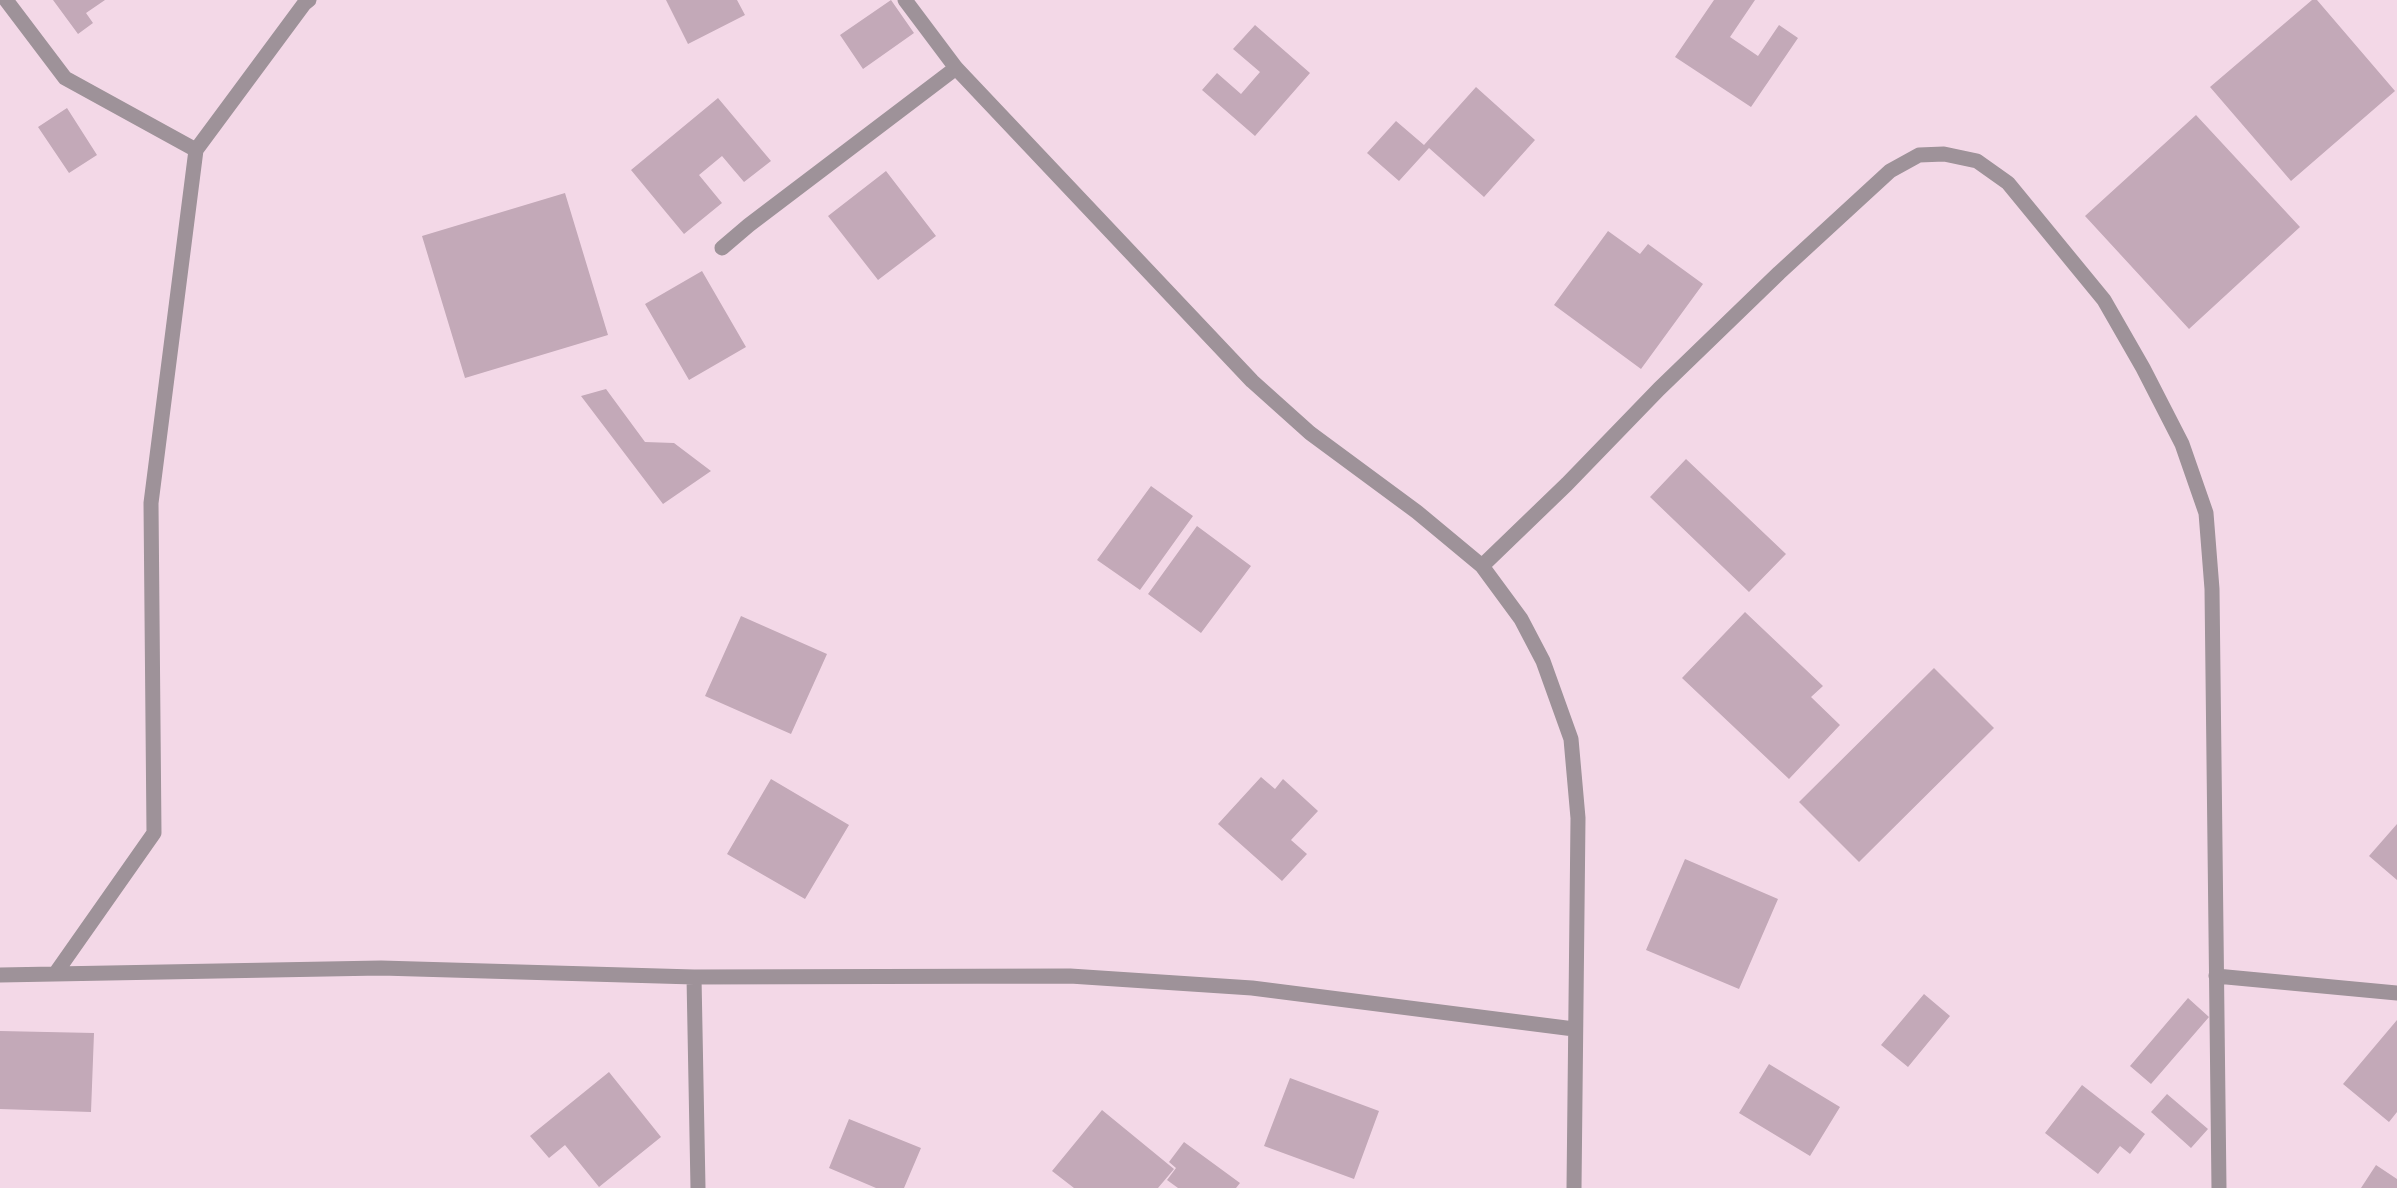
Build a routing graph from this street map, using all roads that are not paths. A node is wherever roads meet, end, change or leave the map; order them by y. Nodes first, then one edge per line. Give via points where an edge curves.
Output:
1 (6, 0) edge
2 (309, 0) edge
3 (905, 0) edge
4 (956, 68) junction
5 (196, 150) junction
6 (722, 248) dead end
7 (1482, 566) junction
8 (55, 974) junction
9 (0, 975) edge
10 (694, 976) junction
11 (2217, 976) junction
12 (2397, 993) edge
13 (1574, 1029) junction
14 (698, 1188) edge
15 (1574, 1188) edge
16 (2219, 1188) edge

1 - 5 street via 64,78
2 - 5 street
3 - 4 street
4 - 6 street
4 - 7 street via 1252,381 1310,433
5 - 8 street via 151,503 154,833
7 - 11 street via 1710,339 1890,171 1919,155 1944,154 1977,161 2008,183 2104,300 2182,444 2206,513 2212,589
7 - 13 street via 1527,629 1543,661 1570,739 1578,818
8 - 9 street
8 - 10 street via 381,968
10 - 13 street via 1070,976 1252,988
10 - 14 street
11 - 12 street
11 - 16 street
13 - 15 street

